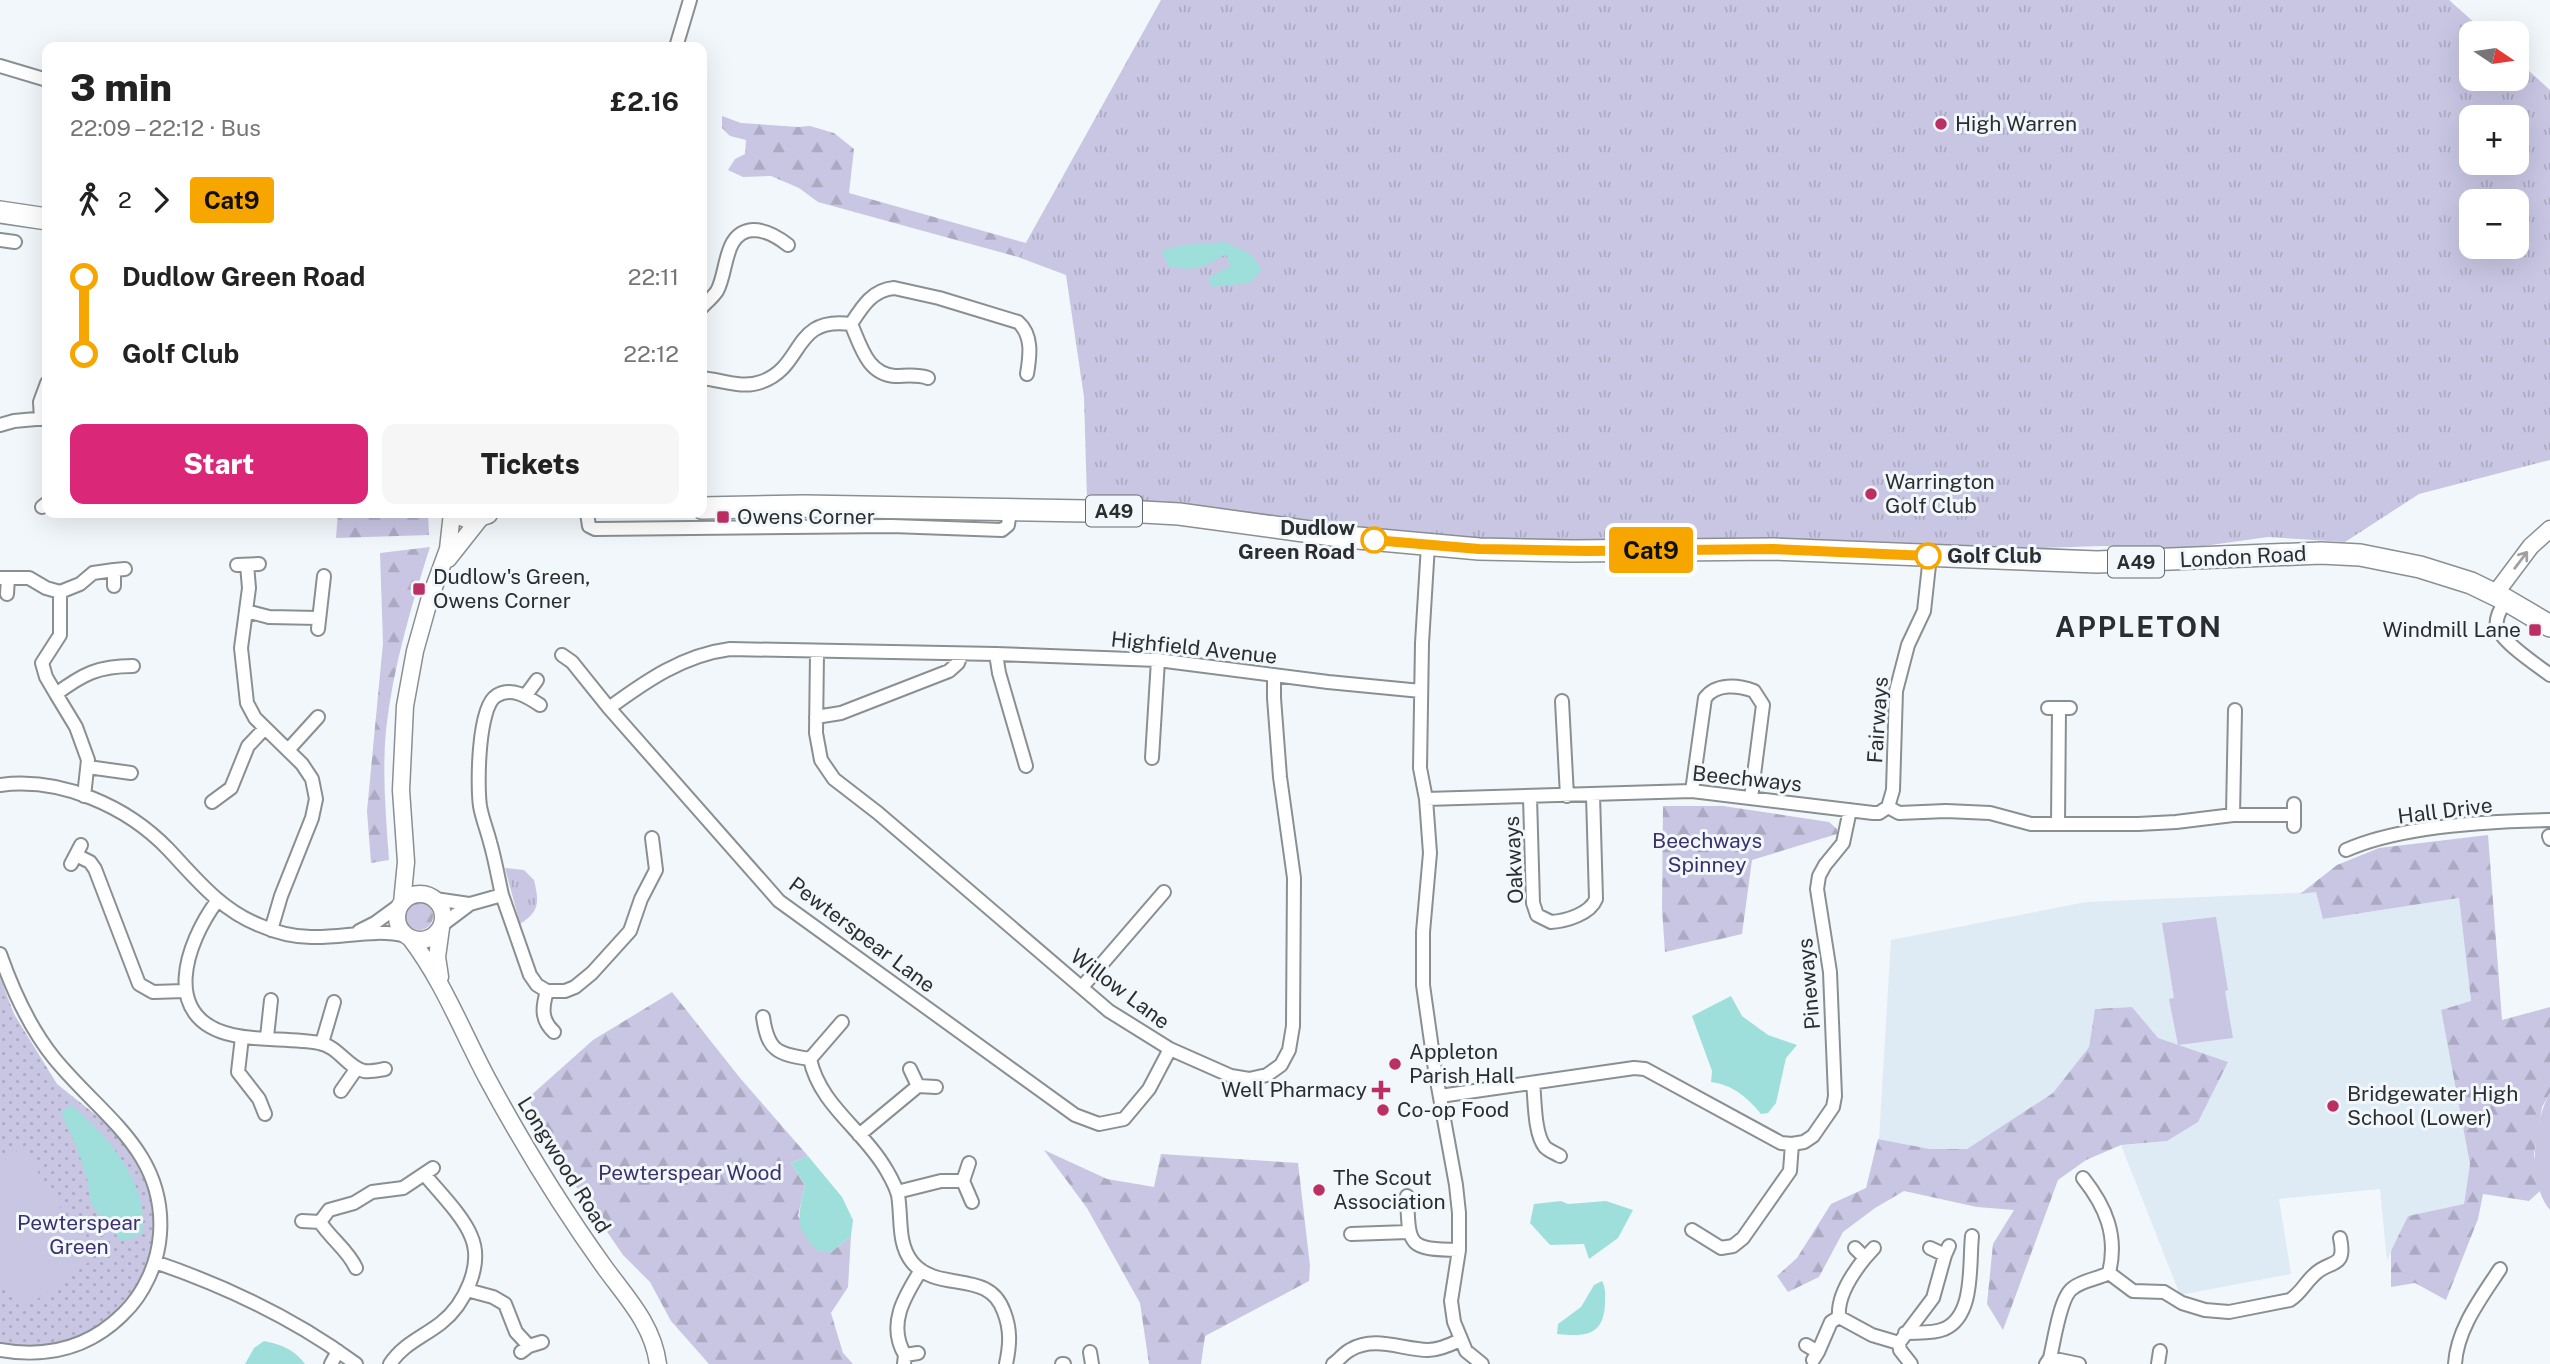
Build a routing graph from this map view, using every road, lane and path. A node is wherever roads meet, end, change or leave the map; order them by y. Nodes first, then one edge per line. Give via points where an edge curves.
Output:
1 (691, 0) edge
2 (678, 42) edge
3 (0, 66) edge
4 (42, 79) edge
5 (0, 212) edge
6 (42, 218) edge
7 (0, 240) edge
8 (15, 242) dead end
9 (789, 247) dead end
10 (707, 301) edge
11 (851, 324) junction
12 (1026, 376) dead end
13 (707, 379) edge
14 (930, 379) dead end
15 (42, 418) edge
16 (0, 425) edge
17 (707, 508) edge
18 (1010, 510) junction
19 (451, 518) edge
20 (483, 518) edge
21 (588, 518) edge
22 (2550, 528) edge
23 (1428, 545) junction
24 (1930, 556) junction
25 (248, 565) dead end
26 (443, 567) junction
27 (324, 576) dead end
28 (4, 578) edge
29 (114, 586) dead end
30 (60, 592) junction
31 (7, 594) dead end
32 (2500, 597) junction
33 (246, 611) junction
34 (2550, 626) edge
35 (817, 653) junction
36 (961, 654) junction
37 (996, 654) junction
38 (562, 655) dead end
39 (1158, 660) junction
40 (133, 665) dead end
41 (1275, 675) junction
42 (2550, 676) edge
43 (537, 680) dead end
44 (1421, 691) junction
45 (56, 694) junction
46 (526, 695) junction
47 (1562, 701) dead end
48 (540, 705) dead end
49 (609, 708) junction
50 (2059, 708) dead end
51 (2235, 710) dead end
52 (318, 717) dead end
53 (816, 717) junction
54 (265, 728) junction
55 (289, 750) junction
56 (1152, 758) dead end
57 (1026, 766) dead end
58 (88, 767) junction
59 (131, 773) dead end
60 (0, 785) edge
61 (1692, 792) junction
62 (1593, 795) junction
63 (83, 796) junction
64 (1567, 796) junction
65 (1530, 797) junction
66 (1751, 798) junction
67 (1426, 799) junction
68 (211, 802) dead end
69 (1888, 807) junction
70 (1850, 810) junction
71 (2233, 815) junction
72 (2294, 815) dead end
73 (2550, 820) edge
74 (2058, 824) junction
75 (657, 844) dead end
76 (406, 848) junction
77 (2346, 850) dead end
78 (76, 855) dead end
79 (1164, 892) dead end
80 (502, 895) junction
81 (435, 899) junction
82 (217, 901) junction
83 (401, 904) junction
84 (470, 904) junction
85 (442, 926) junction
86 (271, 930) junction
87 (355, 932) junction
88 (408, 937) junction
89 (0, 954) edge
90 (441, 983) junction
91 (1082, 987) junction
92 (185, 991) junction
93 (547, 991) junction
94 (275, 997) dead end
95 (334, 1002) dead end
96 (764, 1017) dead end
97 (842, 1022) dead end
98 (554, 1032) dead end
99 (242, 1037) junction
100 (267, 1037) junction
101 (322, 1043) junction
102 (1170, 1049) junction
103 (810, 1059) junction
104 (357, 1068) junction
105 (385, 1069) dead end
106 (910, 1069) dead end
107 (1533, 1083) junction
108 (918, 1086) junction
109 (936, 1087) dead end
110 (341, 1091) dead end
111 (1440, 1096) junction
112 (266, 1115) dead end
113 (859, 1135) junction
114 (1792, 1144) junction
115 (1560, 1156) dead end
116 (969, 1163) dead end
117 (2083, 1178) dead end
118 (962, 1181) junction
119 (897, 1192) junction
120 (1407, 1196) dead end
121 (972, 1202) dead end
122 (302, 1221) dead end
123 (320, 1222) junction
124 (1692, 1230) dead end
125 (1408, 1232) junction
126 (1351, 1234) dead end
127 (1972, 1236) dead end
128 (2345, 1247) dead end
129 (1855, 1248) dead end
130 (1930, 1248) dead end
131 (1460, 1250) junction
132 (155, 1262) junction
133 (2501, 1267) dead end
134 (356, 1270) dead end
135 (921, 1270) junction
136 (2109, 1273) junction
137 (467, 1290) junction
138 (1839, 1317) junction
139 (1902, 1338) junction
140 (1460, 1340) junction
141 (542, 1342) dead end
142 (1806, 1345) dead end
143 (0, 1350) edge
144 (338, 1351) junction
145 (909, 1357) edge
146 (31, 1359) edge
147 (2048, 1361) edge
148 (331, 1364) edge
149 (356, 1364) edge
150 (390, 1364) edge
151 (658, 1364) edge
152 (1006, 1364) edge
153 (1333, 1364) edge
154 (1482, 1364) edge
155 (1911, 1364) edge
156 (2079, 1364) edge
157 (2455, 1364) edge

1 - 2 street
3 - 4 street
5 - 6 highway
7 - 8 street
9 - 10 street via 765,232 750,230 739,235 730,247 718,289
11 - 12 street via 867,302 887,289 911,291 1013,319 1026,331 1030,346
11 - 13 street via 832,323 811,331 781,370 761,382 745,385
11 - 14 street via 874,369
15 - 16 street
17 - 18 highway, London Road / A49
18 - 21 street via 1002,530 892,526 595,529
18 - 23 highway, London Road / A49 via 1180,514
19 - 26 street
20 - 26 street
32 -> 22 street via 2531,546
23 - 24 highway, London Road / A49 via 1561,551 1774,549
23 - 44 street
24 - 32 highway, London Road / A49 via 2097,562 2341,553 2420,567
24 - 69 street, Fairways via 1924,611 1908,645 1896,691 1893,790
25 - 33 street
26 - 76 street via 415,651 405,706 401,790
27 - 33 street via 318,624
28 - 30 street via 29,578
28 - 31 street
29 - 30 street via 119,569 98,571
30 - 45 street via 60,635 42,663
32 - 34 highway, London Road / A49
32 - 42 street via 2497,629
33 - 54 street via 241,640 246,694 250,710
35 - 36 street, Highfield Avenue
35 - 49 street, Highfield Avenue via 730,649 696,656
35 - 53 street
36 - 37 street, Highfield Avenue
36 - 53 street via 948,671 841,713
37 - 39 street, Highfield Avenue
37 - 57 street
38 - 49 street, Pewterspear Lane
39 - 41 street, Highfield Avenue
39 - 56 street
40 - 45 street via 93,670
41 - 44 street, Highfield Avenue
41 - 102 street, Willow Lane via 1280,777 1294,878 1289,1050 1275,1070 1249,1079 1231,1076
43 - 46 street
44 - 67 street via 1420,768
45 - 58 street via 76,727
46 - 48 street
46 - 80 street via 504,692 489,702 479,757 480,808
47 - 64 street
49 - 102 street, Pewterspear Lane via 779,901 1075,1115 1099,1124 1124,1119 1149,1089
50 - 74 street
51 - 71 street
52 - 55 street
53 - 91 street, Willow Lane via 819,751 828,773
54 - 55 street
54 - 68 street via 248,746 226,794
55 - 86 street via 312,779 315,808
58 - 59 street
58 - 63 street
60 - 63 street via 44,786
61 - 62 street, Beechways
61 - 66 street, Beechways
61 - 66 street via 1705,698 1718,688 1731,686 1754,691 1763,705
62 - 64 street, Beechways
62 - 65 street, Oakways via 1596,899 1585,912 1551,922 1537,915 1532,903
63 - 82 street via 139,824
64 - 65 street, Beechways
65 - 67 street, Beechways
66 - 70 street, Beechways
67 - 111 street via 1430,853 1423,985
69 - 70 street, Beechways via 1879,813
69 - 74 street, Beechways via 1899,813 1990,813 2031,824
70 - 114 street, Pineways via 1843,843 1825,864 1816,889 1830,972 1835,1096 1828,1116 1813,1136
71 - 72 street, Beechways
71 - 74 street, Beechways via 2151,824
73 - 77 street, Hall Drive via 2451,827 2367,841
75 - 93 street via 656,870 623,941 575,987
76 - 81 street via 417,875
76 - 83 street
78 - 92 street via 93,865 139,984 153,992
79 - 91 street
80 - 84 street
80 - 93 street via 530,975
81 - 83 street via 414,895
81 - 84 street
81 - 85 street via 443,912
82 - 86 street
82 - 92 street via 188,960
83 - 87 street
83 - 88 street via 398,924
84 - 85 street
85 - 88 street via 428,939
85 - 90 street, Longwood Road via 437,957
86 - 87 street via 310,937
87 - 88 street
88 - 90 street, Longwood Road
89 - 132 street via 41,1040 124,1131 147,1164 160,1207
90 - 151 street, Longwood Road via 528,1150 581,1234 642,1317
91 - 102 street, Willow Lane
92 - 99 street via 193,1010 207,1024
93 - 98 street via 543,1016
94 - 100 street
95 - 101 street
96 - 103 street via 766,1039 772,1047
97 - 103 street
99 - 100 street
99 - 112 street via 238,1072
100 - 101 street
101 - 104 street
103 - 113 street via 818,1086
104 - 105 street
104 - 110 street
106 - 108 street
107 - 111 street
107 - 114 street via 1645,1069 1768,1138
107 - 115 street via 1542,1143
108 - 109 street
108 - 113 street
111 - 131 street via 1457,1185
113 - 119 street via 878,1157
114 - 124 street via 1790,1171 1743,1238 1721,1248
116 - 118 street
117 - 136 street via 2102,1208 2114,1242
118 - 119 street via 941,1181
118 - 121 street
119 - 135 street via 902,1242
120 - 125 street
122 - 123 street
123 - 134 street via 347,1251
123 - 137 street via 329,1210 372,1192 403,1188 429,1171 471,1235 475,1260
125 - 126 street
125 - 131 street via 1414,1243 1426,1249
127 - 139 street via 1968,1295 1958,1318 1943,1330
128 - 136 street via 2334,1265 2317,1271 2290,1300 2229,1312 2192,1307 2164,1292 2133,1291
129 - 138 street via 1870,1253 1840,1298
130 - 139 street via 1947,1250 1933,1298
131 - 140 street via 1451,1301
132 - 144 street via 256,1302
132 - 146 street via 134,1301 104,1330 74,1346
133 - 157 street via 2461,1336
135 - 145 street via 898,1317 897,1333
135 - 152 street via 938,1279 971,1282 994,1294 1002,1304 1010,1337
136 - 147 street via 2068,1292
137 - 141 street via 505,1304 525,1349
137 - 150 street via 449,1315 408,1344
138 - 139 street via 1872,1335
138 - 142 street via 1831,1322 1816,1356
139 - 155 street via 1900,1350
140 - 153 street via 1428,1350 1365,1345 1351,1349
140 - 154 street
143 - 146 street
144 - 148 street
144 - 149 street
147 - 156 street

